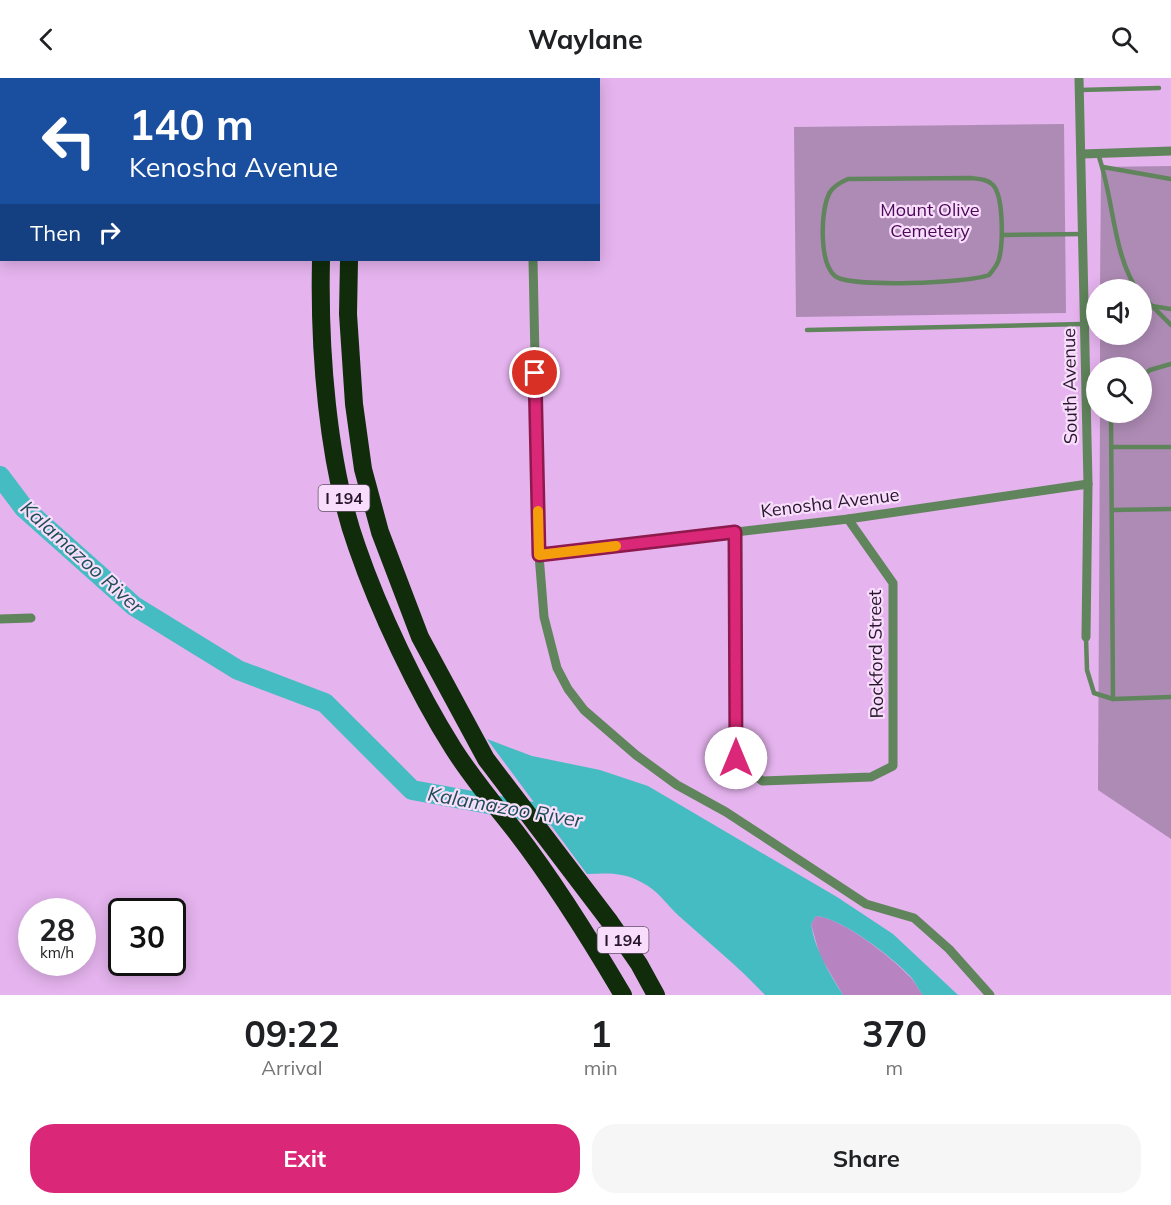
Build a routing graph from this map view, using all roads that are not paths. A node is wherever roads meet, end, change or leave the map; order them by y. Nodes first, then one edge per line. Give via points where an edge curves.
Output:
1 (1079, 78) edge
2 (1159, 88) dead end
3 (1079, 90) junction
4 (1171, 152) edge
5 (1082, 154) junction
6 (1098, 154) junction
7 (1103, 167) junction
8 (1171, 179) edge
9 (1002, 234) junction
10 (1084, 234) junction
11 (321, 261) edge
12 (349, 261) edge
13 (533, 261) edge
14 (1130, 279) edge
15 (1152, 306) joint
16 (1171, 309) edge
17 (1086, 324) joint
18 (1171, 325) edge
19 (807, 330) dead end
20 (1086, 345) edge
21 (1171, 364) edge
22 (1152, 369) edge
23 (1111, 423) edge
24 (1111, 447) junction
25 (1171, 447) edge
26 (1088, 484) junction
27 (1171, 509) edge
28 (1112, 510) junction
29 (848, 519) junction
30 (735, 532) junction
31 (539, 555) junction
32 (31, 618) dead end
33 (0, 619) edge
34 (1086, 637) joint
35 (1171, 697) edge
36 (1113, 699) junction
37 (586, 931) junction
38 (612, 995) edge
39 (623, 995) edge
40 (656, 995) edge
41 (990, 995) edge

1 - 3 street, South Avenue
2 - 3 lane
3 - 5 street, South Avenue
4 - 6 street
5 - 6 street
5 - 10 street, South Avenue
6 - 7 lane
7 - 8 lane
7 - 14 lane
9 - 9 lane via 996,266 989,275 978,279 856,284 835,277 824,259 826,202 830,191 848,178 986,180 999,197
9 - 10 lane
10 - 17 street, South Avenue
11 - 37 highway, I 194 via 329,410 340,483 356,547 397,642 437,719 482,791
12 - 40 highway, I 194 via 354,404 363,469 380,532 420,637 499,778 585,889 639,964
13 - 31 street
15 - 16 lane
15 - 18 lane
17 - 19 lane
20 - 26 street, South Avenue
21 - 22 lane
23 - 24 lane
24 - 25 lane
24 - 28 lane
26 - 29 street, Kenosha Avenue
26 - 34 street, South Avenue
27 - 28 lane
28 - 36 lane
29 - 30 street, Kenosha Avenue
29 - 30 street, Rockford Street via 893,583 893,766 871,777 762,781 736,758
30 - 31 street, Kenosha Avenue
31 - 41 street via 544,616 557,668 584,710 677,785 726,812 866,904 914,918 949,949
32 - 33 street
34 - 36 lane, South Avenue via 1087,670 1094,693
35 - 36 lane
37 - 38 highway
37 - 39 highway, I 194

